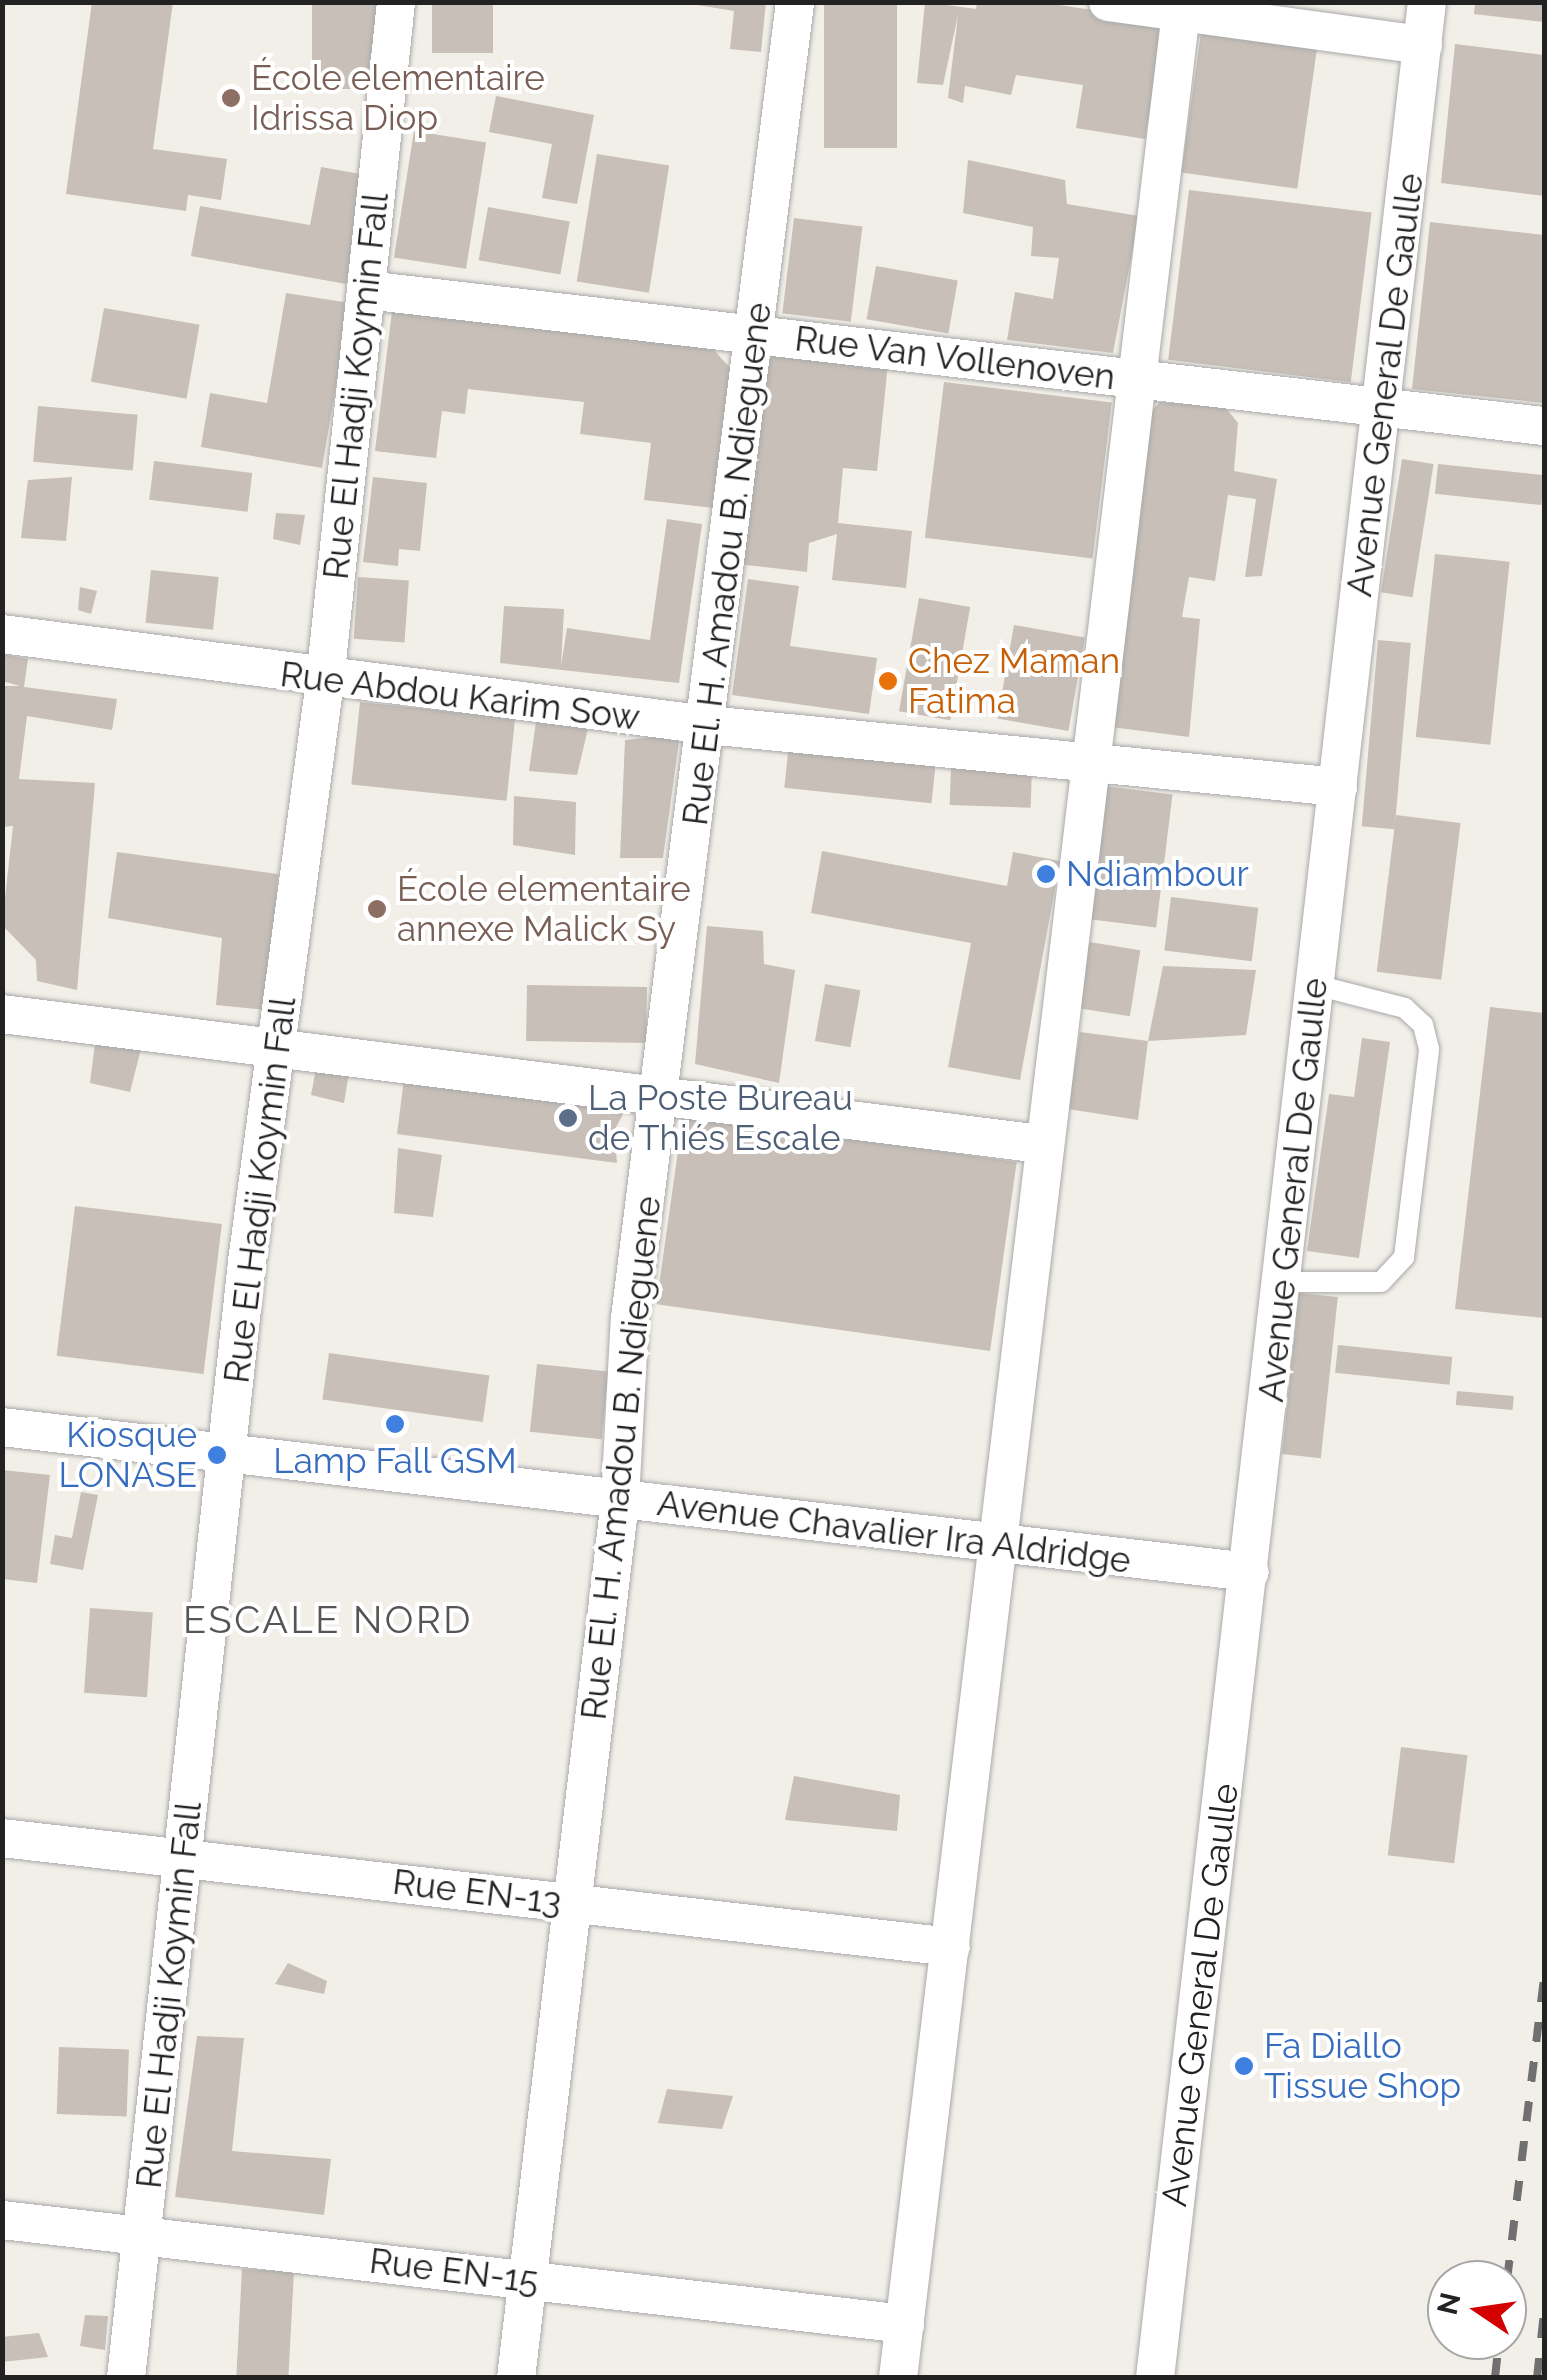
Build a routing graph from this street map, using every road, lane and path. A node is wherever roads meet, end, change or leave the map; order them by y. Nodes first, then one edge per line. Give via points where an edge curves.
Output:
1 (396, 2) edge
2 (796, 2) edge
3 (1108, 2) edge
4 (1427, 2) edge
5 (1182, 8) edge
6 (1424, 45) junction
7 (366, 290) junction
8 (754, 335) junction
9 (1136, 380) junction
10 (1384, 408) junction
11 (1544, 426) edge
12 (2, 634) edge
13 (326, 681) junction
14 (707, 725) junction
15 (1092, 762) junction
16 (1338, 788) junction
17 (1316, 985) junction
18 (2, 1014) edge
19 (274, 1049) junction
20 (662, 1094) junction
21 (1042, 1144) junction
22 (1282, 1282) junction
23 (2, 1428) edge
24 (231, 1453) junction
25 (620, 1500) junction
26 (999, 1547) junction
27 (1250, 1572) junction
28 (2, 1838) edge
29 (185, 1858) junction
30 (572, 1903) junction
31 (951, 1947) junction
32 (2, 2220) edge
33 (142, 2234) junction
34 (528, 2280) junction
35 (905, 2324) junction
36 (126, 2378) edge
37 (516, 2378) edge
38 (898, 2378) edge
39 (1155, 2378) edge

1 - 7 street, Rue El Hadji Koymin Fall
2 - 8 street, Rue El. H. Amadou B. Ndieguene
3 - 5 street
4 - 6 street, Avenue General De Gaulle
5 - 6 street
5 - 9 street
6 - 10 street, Avenue General De Gaulle
7 - 8 street, Rue Van Vollenoven
7 - 13 street, Rue El Hadji Koymin Fall
8 - 9 street, Rue Van Vollenoven
8 - 14 street, Rue El. H. Amadou B. Ndieguene
9 - 10 street, Rue Van Vollenoven
9 - 15 street
10 - 11 street, Rue Van Vollenoven
10 - 16 street, Avenue General De Gaulle
12 - 13 street, Rue Abdou Karim Sow
13 - 14 street, Rue Abdou Karim Sow
13 - 19 street, Rue El Hadji Koymin Fall
14 - 15 street, Rue Abdou Karim Sow
14 - 20 street, Rue El. H. Amadou B. Ndieguene
15 - 16 street, Rue Abdou Karim Sow
15 - 21 street
16 - 17 street, Avenue General De Gaulle
17 - 22 street, Avenue General De Gaulle
17 - 22 lane via 1405,1008 1423,1025 1429,1049 1404,1257 1380,1282
18 - 19 street
19 - 20 street
19 - 24 street, Rue El Hadji Koymin Fall
20 - 21 street
20 - 25 street, Rue El. H. Amadou B. Ndieguene via 630,1318
21 - 26 street
22 - 27 street, Avenue General De Gaulle
23 - 24 street, Avenue Chavalier Ira Aldridge
24 - 25 street, Avenue Chavalier Ira Aldridge
24 - 29 street, Rue El Hadji Koymin Fall
25 - 26 street, Avenue Chavalier Ira Aldridge
25 - 30 street, Rue El. H. Amadou B. Ndieguene
26 - 27 street, Avenue Chavalier Ira Aldridge
26 - 31 street
27 - 39 street, Avenue General De Gaulle
28 - 29 street, Rue EN-13
29 - 30 street, Rue EN-13
29 - 33 street, Rue El Hadji Koymin Fall
30 - 31 street, Rue EN-13
30 - 34 street, Rue El. H. Amadou B. Ndieguene
31 - 35 street
32 - 33 street, Rue EN-15
33 - 34 street, Rue EN-15
33 - 36 street, Rue El Hadji Koymin Fall
34 - 35 street, Rue EN-15
34 - 37 street, Rue El. H. Amadou B. Ndieguene
35 - 38 street

